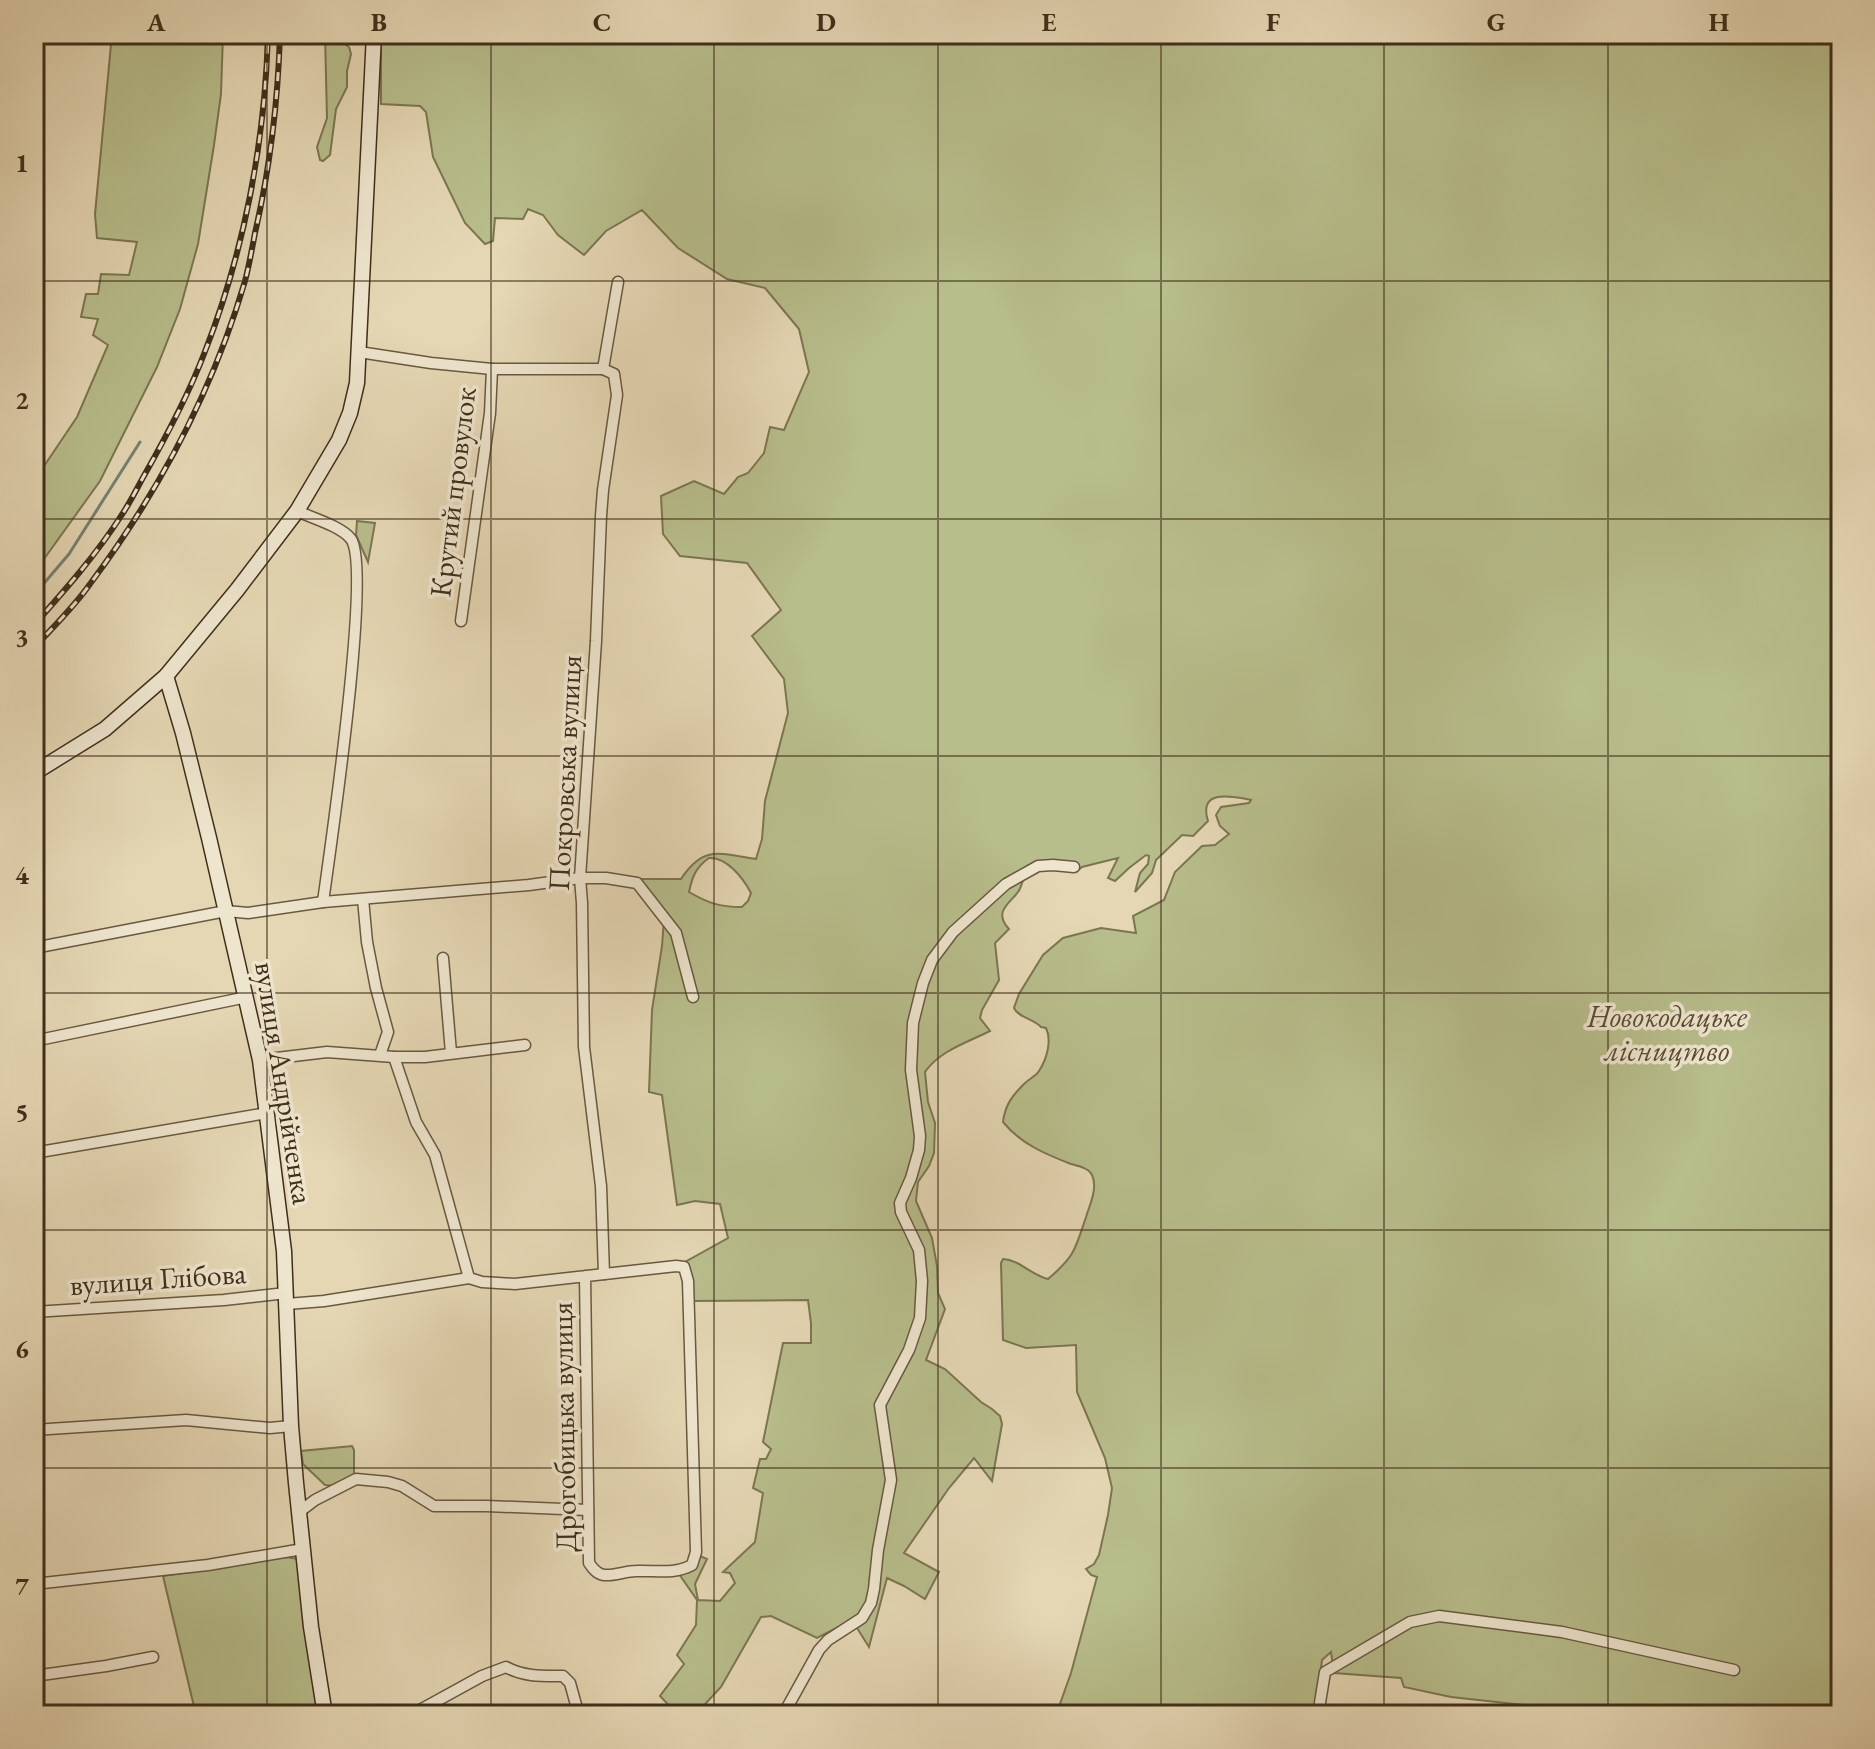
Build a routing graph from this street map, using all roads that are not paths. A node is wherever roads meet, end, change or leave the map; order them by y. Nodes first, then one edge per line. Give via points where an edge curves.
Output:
1 (374, 34) edge
2 (618, 282) dead end
3 (359, 352) junction
4 (492, 369) junction
5 (603, 369) junction
6 (297, 511) junction
7 (461, 621) dead end
8 (166, 676) junction
9 (34, 773) edge
10 (1074, 867) dead end
11 (580, 878) junction
12 (363, 899) junction
13 (323, 902) junction
14 (226, 911) junction
15 (34, 948) edge
16 (443, 958) dead end
17 (247, 997) junction
18 (693, 997) dead end
19 (34, 1041) edge
20 (525, 1045) dead end
21 (451, 1053) junction
22 (380, 1055) junction
23 (394, 1057) junction
24 (260, 1060) junction
25 (267, 1113) junction
26 (34, 1153) edge
27 (604, 1274) junction
28 (585, 1276) junction
29 (469, 1278) junction
30 (286, 1298) junction
31 (34, 1312) edge
32 (291, 1426) junction
33 (34, 1430) edge
34 (588, 1510) junction
35 (299, 1512) junction
36 (303, 1549) junction
37 (34, 1584) edge
38 (153, 1657) dead end
39 (1734, 1670) dead end
40 (34, 1676) edge
41 (325, 1715) edge
42 (411, 1715) edge
43 (581, 1715) edge
44 (783, 1715) edge
45 (1318, 1715) edge

1 - 3 street
2 - 5 street
3 - 4 street, Крутий провулок
3 - 6 street via 345,427
4 - 5 street, Крутий провулок
4 - 7 street, Крутий провулок
5 - 11 street, Покровська вулиця via 614,374 617,395 601,516
6 - 8 street
6 - 13 street via 344,532 355,549 357,605
8 - 9 street via 105,729
8 - 14 street, вулиця Андрійченка
10 - 44 street via 1038,866 1006,884 953,932 923,983 913,1023 911,1070 919,1150 900,1203 919,1250 920,1318 880,1405 891,1480 874,1589 862,1618 819,1650
11 - 12 street
11 - 18 street via 637,883 676,933
11 - 27 street, Покровська вулиця via 584,1047 601,1186
12 - 13 street
12 - 22 street via 367,942 388,1032
13 - 14 street via 248,913
14 - 15 street
14 - 17 street, вулиця Андрійченка
16 - 21 street
17 - 19 street
17 - 24 street, вулиця Андрійченка
20 - 21 street
21 - 23 street
22 - 23 street
22 - 24 street via 327,1052
23 - 29 street via 416,1122 435,1155
24 - 25 street, вулиця Андрійченка
25 - 26 street
25 - 30 street, вулиця Андрійченка
27 - 28 street
27 - 34 street, Дрогобицька вулиця via 684,1267 696,1552 692,1565 674,1572 597,1572 589,1563
28 - 29 street via 515,1284
28 - 34 street, Дрогобицька вулиця
29 - 30 street via 324,1301
30 - 31 street, вулиця Глібова
30 - 32 street, вулиця Андрійченка
32 - 33 street via 186,1420
32 - 35 street, вулиця Андрійченка
34 - 35 street via 434,1506 402,1486 356,1479
35 - 36 street, вулиця Андрійченка
36 - 37 street
36 - 41 street, вулиця Андрійченка
38 - 40 street
39 - 45 street via 1562,1632 1425,1617 1325,1672
42 - 43 street via 506,1667 535,1676 563,1676

